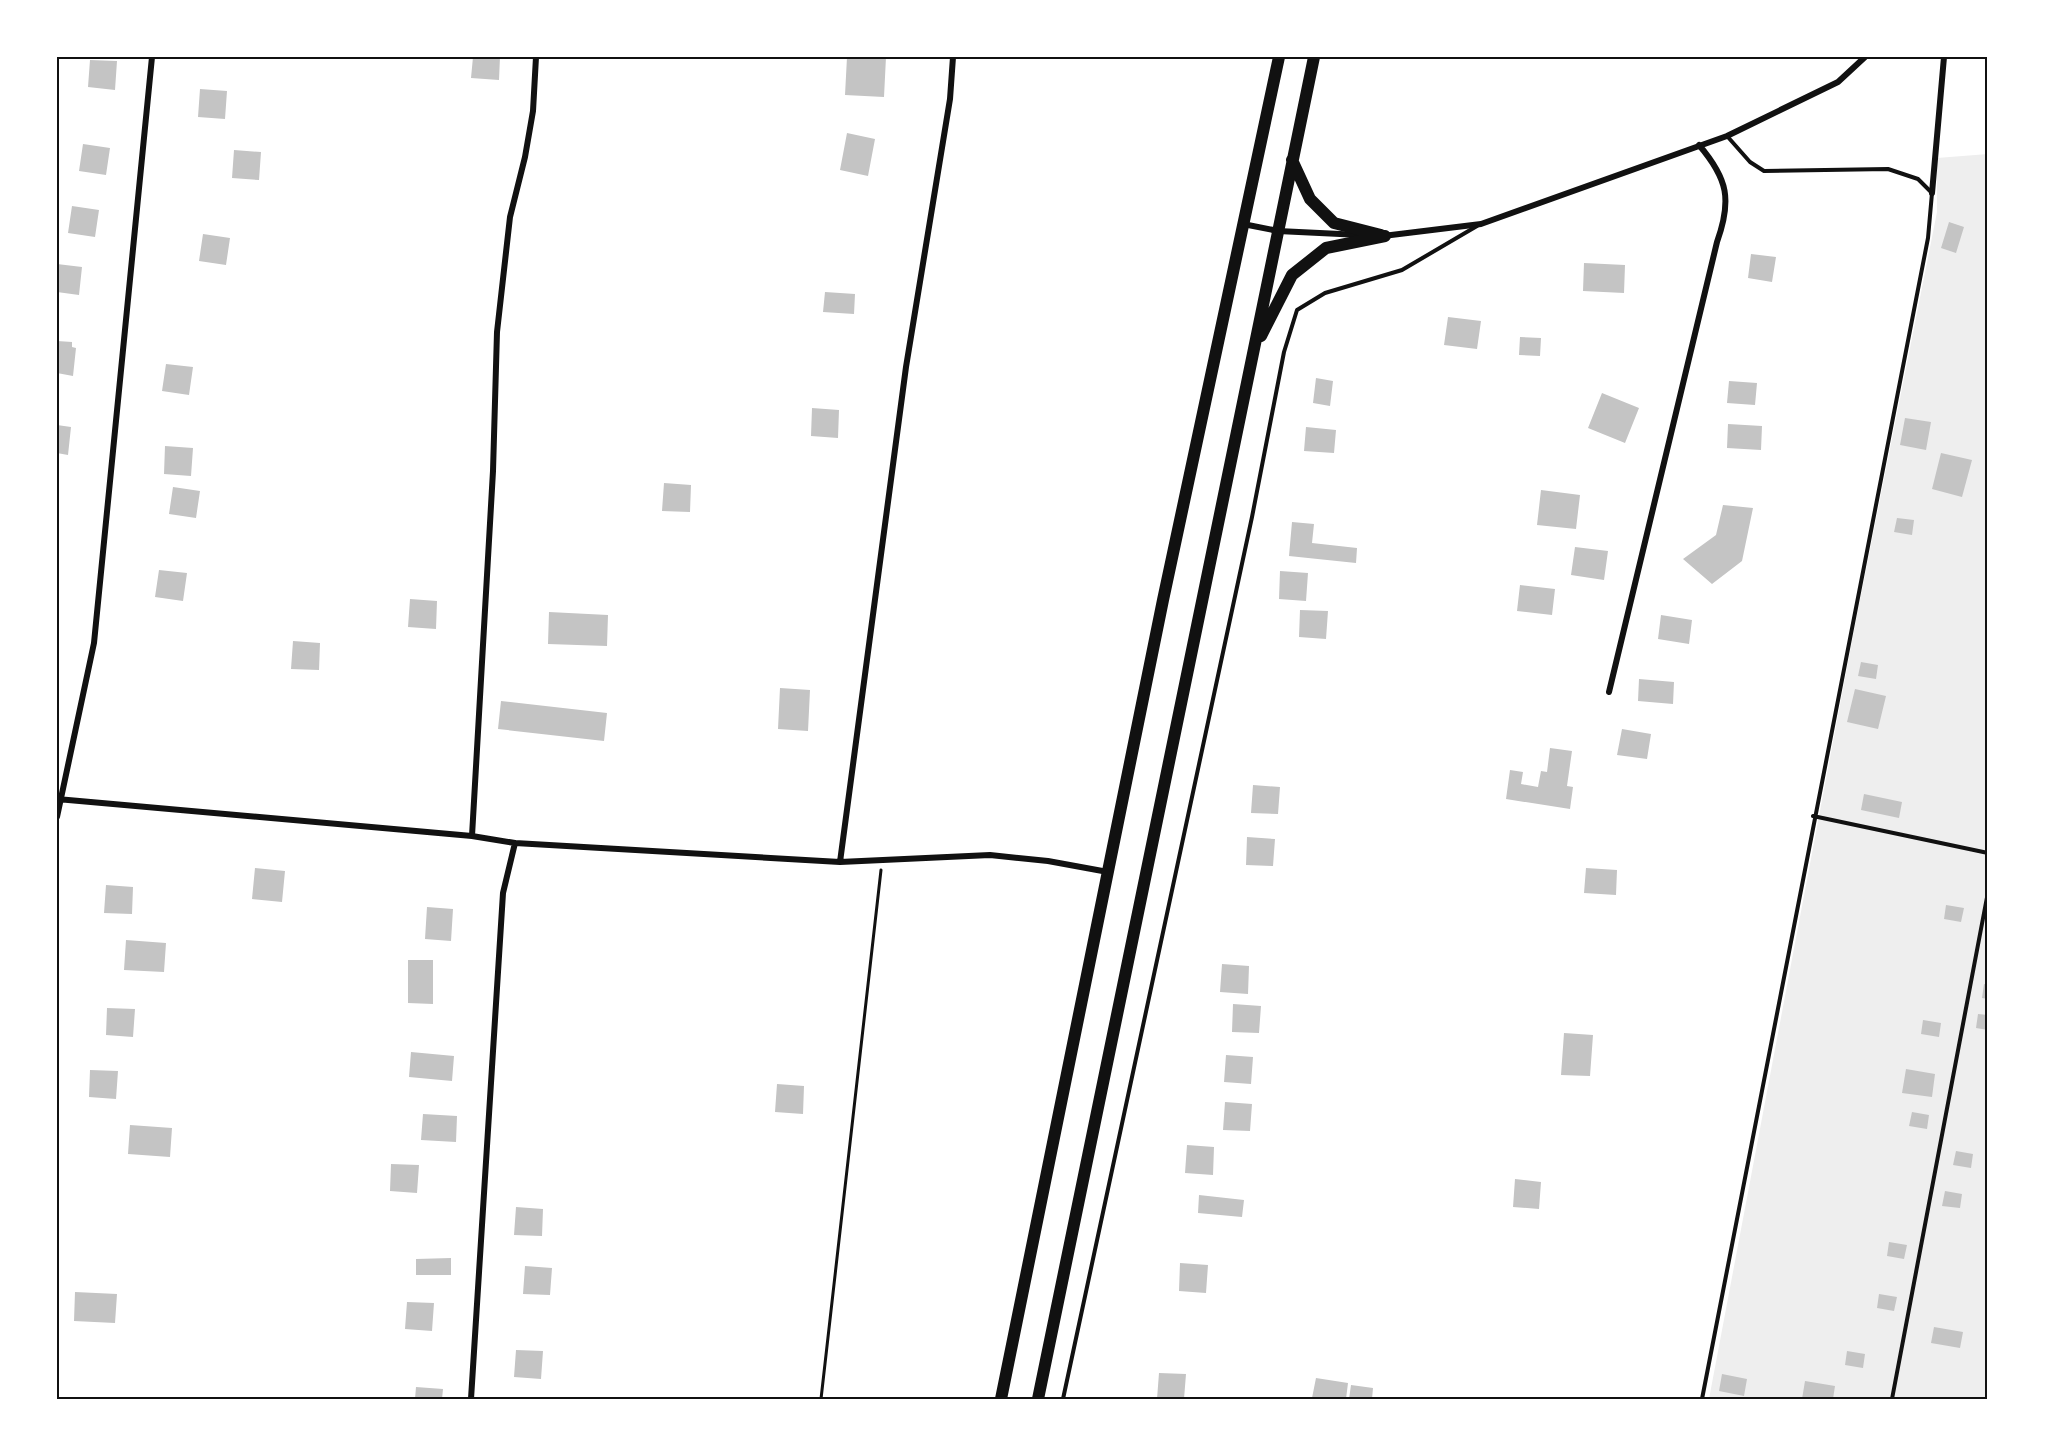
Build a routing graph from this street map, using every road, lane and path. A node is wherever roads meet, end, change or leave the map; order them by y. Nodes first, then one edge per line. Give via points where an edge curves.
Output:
1 (152, 57) edge
2 (536, 57) edge
3 (953, 57) edge
4 (1314, 57) edge
5 (1865, 57) edge
6 (1944, 57) edge
7 (1278, 60) edge
8 (1727, 136) junction
9 (1699, 145) junction
10 (1292, 160) junction
11 (1932, 193) junction
12 (1243, 224) junction
13 (1481, 224) junction
14 (1278, 231) junction
15 (1385, 236) junction
16 (1254, 351) junction
17 (1610, 692) dead end
18 (58, 800) edge
19 (1813, 816) junction
20 (57, 817) edge
21 (472, 836) junction
22 (515, 843) junction
23 (1988, 854) edge
24 (883, 860) junction
25 (840, 862) junction
26 (1109, 872) junction
27 (1988, 892) edge
28 (471, 1399) edge
29 (821, 1399) edge
30 (1001, 1399) edge
31 (1038, 1399) edge
32 (1062, 1399) edge
33 (1702, 1399) edge
34 (1892, 1399) edge

1 - 18 street via 94,643
2 - 21 street via 533,111 510,217 497,332
3 - 25 street via 951,99 905,378
4 - 10 main road
5 - 8 street via 1838,82
6 - 11 street
7 - 12 main road
8 - 9 street
8 - 11 lane via 1750,162 1764,171 1888,169 1918,179
9 - 13 street
9 - 17 street via 1716,166 1726,190 1726,217
10 - 14 main road
10 - 15 main road via 1310,199 1334,223
11 - 19 lane via 1928,238
12 - 14 street
12 - 26 main road
13 - 15 street
13 - 32 lane via 1402,270 1325,293 1297,310 1284,352
14 - 15 street
14 - 16 main road
15 - 16 main road via 1326,248 1292,275
16 - 31 main road
18 - 20 street
18 - 21 street
19 - 23 lane
19 - 33 lane
21 - 22 street
22 - 25 street
22 - 28 street via 503,893
24 - 25 street
24 - 26 street via 990,855
24 - 29 path
26 - 30 main road
27 - 34 lane

